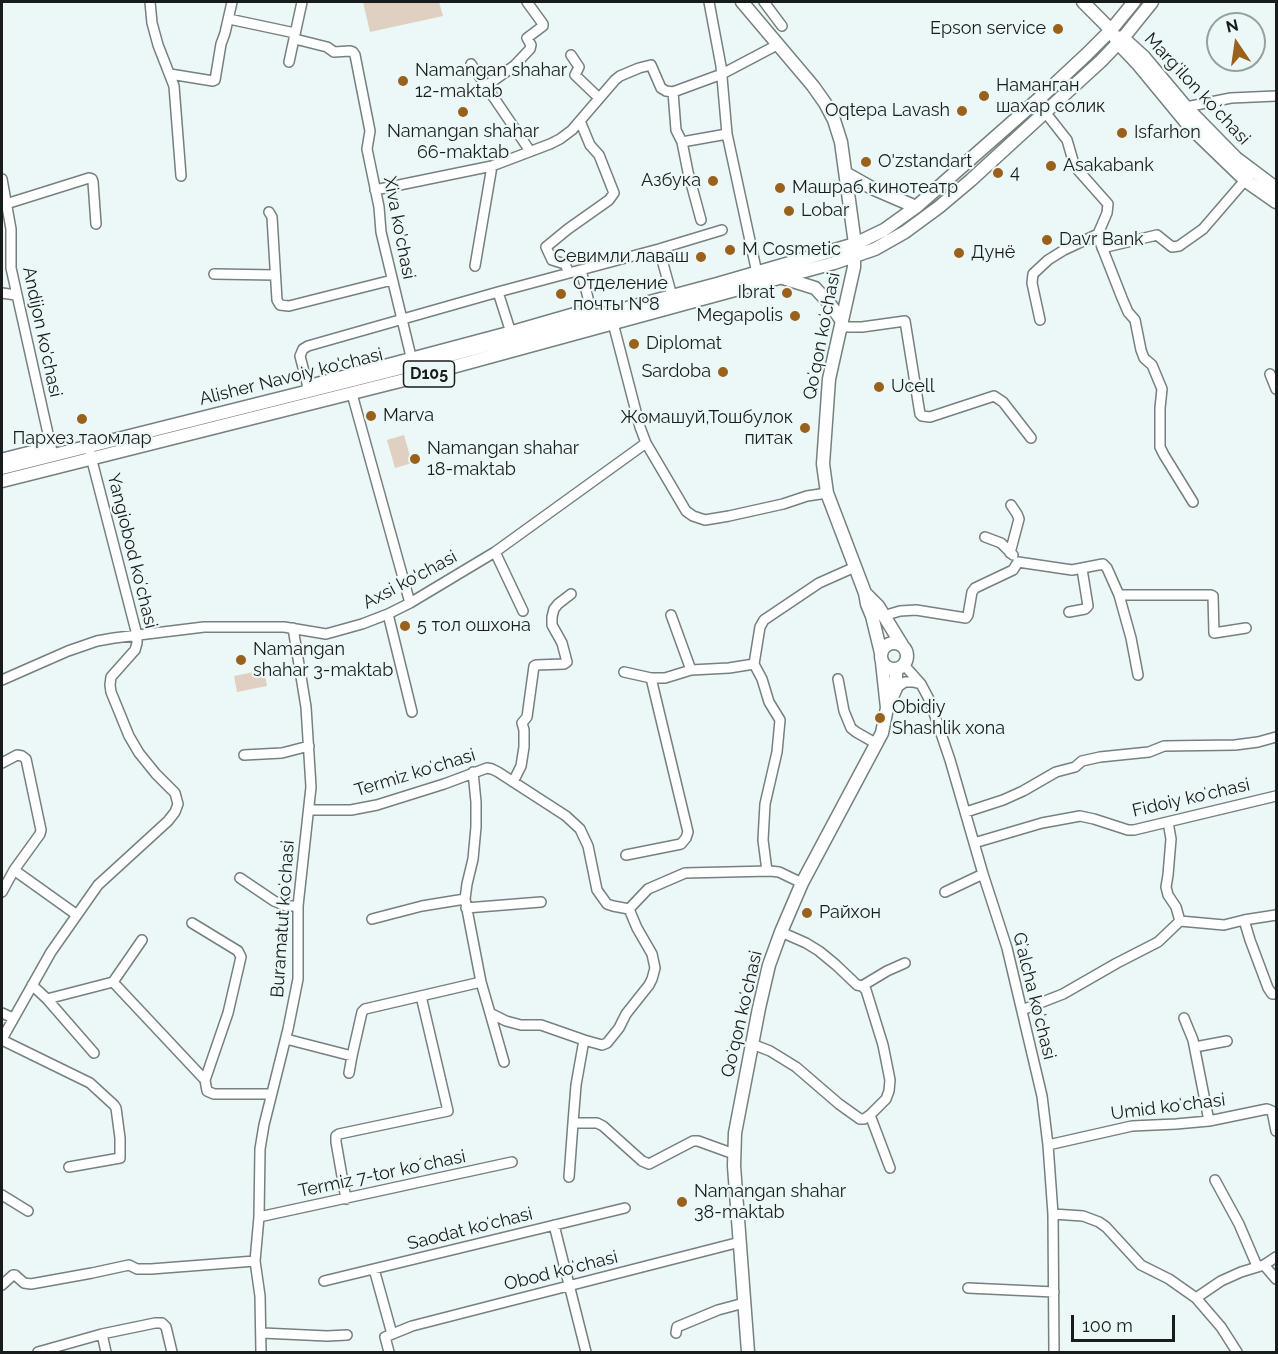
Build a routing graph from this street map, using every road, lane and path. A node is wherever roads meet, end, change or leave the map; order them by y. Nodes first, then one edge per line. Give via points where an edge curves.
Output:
1 (150, 2) edge
2 (232, 2) edge
3 (302, 2) edge
4 (527, 2) edge
5 (709, 2) edge
6 (742, 2) edge
7 (764, 2) edge
8 (1083, 2) edge
9 (1134, 2) edge
10 (1152, 2) edge
11 (229, 19) junction
12 (782, 26) dead end
13 (1111, 30) junction
14 (295, 36) junction
15 (1121, 40) junction
16 (777, 45) junction
17 (571, 55) dead end
18 (289, 63) dead end
19 (471, 64) dead end
20 (170, 74) junction
21 (722, 74) junction
22 (486, 86) junction
23 (673, 92) junction
24 (1276, 96) edge
25 (599, 98) junction
26 (1186, 107) junction
27 (1045, 112) junction
28 (580, 121) junction
29 (727, 134) junction
30 (682, 142) junction
31 (530, 151) junction
32 (492, 166) junction
33 (847, 174) junction
34 (181, 176) dead end
35 (1250, 176) junction
36 (2, 179) edge
37 (1276, 188) edge
38 (375, 190) junction
39 (1276, 202) edge
40 (6, 204) junction
41 (916, 207) junction
42 (268, 212) dead end
43 (5, 219) edge
44 (701, 220) dead end
45 (96, 224) dead end
46 (722, 230) dead end
47 (1098, 234) junction
48 (1102, 248) junction
49 (659, 249) junction
50 (855, 251) junction
51 (475, 266) dead end
52 (581, 270) junction
53 (569, 273) junction
54 (757, 273) junction
55 (214, 274) dead end
56 (275, 275) junction
57 (782, 277) junction
58 (392, 280) junction
59 (498, 292) junction
60 (2, 293) edge
61 (16, 295) junction
62 (672, 296) junction
63 (592, 312) junction
64 (402, 320) junction
65 (1040, 320) dead end
66 (613, 323) junction
67 (841, 324) junction
68 (511, 335) junction
69 (412, 361) junction
70 (1270, 374) dead end
71 (308, 388) junction
72 (1276, 389) edge
73 (352, 394) junction
74 (1031, 438) dead end
75 (646, 443) junction
76 (51, 451) junction
77 (90, 452) junction
78 (2, 458) edge
79 (2, 468) edge
80 (2, 481) edge
81 (827, 493) junction
82 (1193, 502) dead end
83 (1011, 505) dead end
84 (986, 537) dead end
85 (495, 552) junction
86 (1010, 553) junction
87 (1018, 562) junction
88 (855, 567) junction
89 (1082, 568) junction
90 (865, 593) junction
91 (571, 594) dead end
92 (1119, 595) junction
93 (410, 603) junction
94 (523, 611) dead end
95 (1069, 612) dead end
96 (388, 614) junction
97 (671, 615) dead end
98 (883, 616) junction
99 (293, 628) junction
100 (1245, 628) dead end
101 (137, 635) junction
102 (902, 645) junction
103 (882, 658) junction
104 (754, 664) junction
105 (900, 667) junction
106 (692, 670) junction
107 (624, 672) dead end
108 (1138, 675) dead end
109 (651, 678) junction
110 (838, 679) dead end
111 (2, 680) edge
112 (921, 684) junction
113 (896, 688) junction
114 (887, 708) junction
115 (412, 712) dead end
116 (1276, 737) edge
117 (877, 744) junction
118 (309, 746) junction
119 (244, 755) dead end
120 (2, 763) edge
121 (473, 772) junction
122 (513, 782) junction
123 (1276, 796) edge
124 (309, 810) junction
125 (966, 812) junction
126 (1168, 822) junction
127 (974, 843) junction
128 (626, 855) dead end
129 (15, 870) junction
130 (766, 871) junction
131 (984, 874) junction
132 (240, 878) dead end
133 (802, 883) junction
134 (2, 892) edge
135 (945, 892) dead end
136 (540, 902) dead end
137 (466, 904) junction
138 (298, 906) junction
139 (629, 909) junction
140 (77, 915) junction
141 (1276, 915) edge
142 (372, 919) dead end
143 (1244, 920) junction
144 (1180, 921) junction
145 (192, 923) dead end
146 (781, 932) junction
147 (142, 940) dead end
148 (905, 963) dead end
149 (113, 982) junction
150 (481, 982) junction
151 (32, 985) junction
152 (862, 986) junction
153 (1276, 994) edge
154 (421, 996) junction
155 (46, 999) junction
156 (1022, 1010) junction
157 (2, 1013) edge
158 (490, 1013) junction
159 (13, 1018) junction
160 (1184, 1018) dead end
161 (286, 1039) junction
162 (2, 1040) edge
163 (584, 1040) junction
164 (1227, 1041) dead end
165 (752, 1044) junction
166 (1195, 1047) junction
167 (94, 1053) dead end
168 (352, 1056) junction
169 (504, 1062) dead end
170 (349, 1073) dead end
171 (205, 1080) junction
172 (271, 1094) junction
173 (870, 1115) junction
174 (1209, 1120) junction
175 (573, 1123) junction
176 (1276, 1131) edge
177 (1048, 1145) junction
178 (734, 1154) junction
179 (512, 1162) dead end
180 (69, 1167) dead end
181 (890, 1167) dead end
182 (569, 1178) dead end
183 (1215, 1180) dead end
184 (2, 1195) edge
185 (346, 1199) junction
186 (625, 1208) dead end
187 (28, 1212) dead end
188 (1053, 1214) junction
189 (259, 1217) junction
190 (554, 1225) junction
191 (740, 1242) junction
192 (1276, 1257) edge
193 (255, 1261) junction
194 (1261, 1266) junction
195 (374, 1269) junction
196 (1276, 1279) edge
197 (324, 1281) dead end
198 (2, 1285) edge
199 (569, 1286) junction
200 (968, 1288) dead end
201 (1054, 1292) junction
202 (1196, 1298) junction
203 (744, 1303) junction
204 (262, 1333) junction
205 (676, 1333) dead end
206 (102, 1334) junction
207 (392, 1334) junction
208 (347, 1335) dead end
209 (583, 1352) edge
210 (38, 1353) edge
211 (106, 1353) edge
212 (172, 1353) edge
213 (261, 1353) edge
214 (389, 1353) edge
215 (748, 1353) edge
216 (1054, 1353) edge
217 (1237, 1353) edge

1 - 20 street via 158,45
2 - 11 street
3 - 14 street
4 - 22 street via 543,26 527,38 530,49 514,66
5 - 21 street
6 - 16 main road, Qoʻqon koʻchasi
7 - 12 street
8 - 13 main road, Margʻilon koʻchasi
9 - 13 main road, Alisher Navoiy ko'chasi / D105
10 - 15 main road, D105
11 - 14 street
11 - 20 street via 215,80
13 - 15 main road, Margʻilon koʻchasi
13 - 41 main road, Alisher Navoiy ko'chasi / D105
14 - 18 street
14 - 38 street, Xiva ko'chasi via 334,52 350,51 355,55 370,131 368,149
15 - 26 main road, Margʻilon koʻchasi via 1144,57
15 - 27 main road, D105
15 - 35 main road, Margʻilon koʻchasi via 1189,126
16 - 21 street
16 - 33 main road, Qoʻqon koʻchasi via 830,112 839,131
17 - 25 street via 579,67 575,75
19 - 22 street
20 - 34 street
21 - 23 street
21 - 29 street
22 - 31 street
23 - 25 street via 661,88 649,65 620,76
23 - 30 street via 676,130
24 - 26 street via 1231,98
25 - 28 street
26 - 35 main road, Margʻilon koʻchasi
27 - 47 street via 1067,140 1077,169 1108,204
27 - 50 main road, D105 via 971,180 905,232 875,249
28 - 31 street via 560,139
28 - 53 street via 614,193 546,247 552,260 565,264
29 - 30 street
29 - 54 street
30 - 44 street
31 - 32 street
32 - 38 street
32 - 51 street
33 - 41 main road
33 - 50 main road, Qoʻqon koʻchasi
35 - 37 main road, Margʻilon koʻchasi
35 - 39 main road, Margʻilon koʻchasi
35 - 48 street via 1203,229 1179,246 1172,247 1157,235
36 - 40 street, Andijon ko'chasi
38 - 58 street, Xiva ko'chasi
40 - 43 street, Andijon ko'chasi
40 - 45 street via 89,178 93,182
41 - 50 main road, Alisher Navoiy ko'chasi / D105
42 - 56 street via 272,217
43 - 61 street, Andijon ko'chasi via 12,237 11,268
46 - 49 street
47 - 48 street
47 - 65 street via 1064,250 1033,274
48 - 82 street via 1128,312 1136,320 1144,358 1152,365 1161,387 1160,447
49 - 52 street
49 - 62 street
50 - 54 main road, Alisher Navoiy ko'chasi / D105
50 - 57 main road, Alisher Navoiy ko'chasi / D105
50 - 67 main road, Qoʻqon koʻchasi
52 - 53 street
52 - 63 street
53 - 59 street
54 - 62 main road, Alisher Navoiy ko'chasi / D105
55 - 56 street
56 - 58 street via 277,300 282,306
57 - 66 main road, Alisher Navoiy ko'chasi / D105
57 - 67 main road via 815,288
58 - 64 street, Xiva ko'chasi
59 - 64 street
59 - 68 street
60 - 61 street
61 - 76 street, Andijon ko'chasi
62 - 63 main road, Alisher Navoiy ko'chasi / D105
63 - 68 main road, Alisher Navoiy ko'chasi / D105
64 - 69 street, Xiva ko'chasi
64 - 71 street via 303,349 301,362
66 - 73 main road, Alisher Navoiy ko'chasi / D105
66 - 75 street
67 - 74 street via 862,327 904,321 922,417 994,396
67 - 81 main road, Qoʻqon koʻchasi via 828,379 823,464
68 - 69 main road, Alisher Navoiy ko'chasi / D105
69 - 71 main road, Alisher Navoiy ko'chasi / D105
70 - 72 street
71 - 77 main road, Alisher Navoiy ko'chasi / D105
73 - 77 main road, Alisher Navoiy ko'chasi / D105
73 - 93 street
75 - 81 street via 686,512 705,520
75 - 85 street, Axsi ko'chasi
76 - 77 main road, Alisher Navoiy ko'chasi / D105
76 - 78 street
76 - 79 main road, Alisher Navoiy ko'chasi / D105
77 - 80 main road, Alisher Navoiy ko'chasi / D105
77 - 101 street, Yangiobod koʻchasi
81 - 88 main road, Qoʻqon koʻchasi
83 - 86 street via 1019,519
84 - 86 street via 1001,543
85 - 93 street, Axsi ko'chasi
85 - 94 street
86 - 87 street
87 - 89 street
87 - 98 street via 1013,570 975,588 966,618 916,610
88 - 90 main road, Qoʻqon koʻchasi
88 - 104 street via 819,583 764,620
89 - 92 street via 1103,564
89 - 95 street via 1088,606
90 - 98 main road, Qoʻqon koʻchasi
90 - 103 main road, Qoʻqon koʻchasi
91 - 122 street via 558,604 552,617 567,662 534,665 527,717 522,723 525,747
92 - 100 street via 1211,595 1214,633
92 - 108 street
93 - 96 street, Axsi ko'chasi
96 - 99 street, Axsi ko'chasi via 326,634
96 - 115 street
97 - 106 street
98 - 102 main road, Qoʻqon koʻchasi
99 - 101 street, Axsi ko'chasi via 190,628
99 - 118 street, Buramatut koʻchasi
101 - 111 street, Axsi ko'chasi via 97,641
101 - 140 street, Yangiobod koʻchasi via 135,650 111,677 111,692 139,753 175,793 178,804 168,821 98,885
102 - 103 main road via 885,646
102 - 105 main road via 907,657
103 - 105 main road via 888,668
103 - 114 main road, Qoʻqon koʻchasi
104 - 106 street
104 - 130 street via 780,720 765,804
105 - 112 street, Gʻalcha koʻchasi
105 - 113 main road, Qoʻqon koʻchasi
106 - 109 street
107 - 109 street
109 - 128 street via 688,828 681,844
110 - 117 street via 851,728
112 - 113 street via 905,682
112 - 125 street, Gʻalcha koʻchasi via 937,717
113 - 114 main road, Qoʻqon koʻchasi
114 - 117 main road, Qoʻqon koʻchasi
116 - 125 street via 1235,745 1164,746 1149,752 1082,761 1004,800
117 - 133 main road, Qoʻqon koʻchasi
118 - 119 street via 282,753
118 - 124 street, Buramatut koʻchasi
120 - 129 street via 17,755 26,759 41,826 40,834
121 - 122 street, Termiz koʻchasi via 492,769
121 - 124 street, Termiz koʻchasi via 377,805 351,810
121 - 137 street via 476,827
122 - 139 street, Termiz koʻchasi via 580,829 588,846 597,890 607,904
123 - 126 street, Fidoiy koʻchasi
124 - 138 street, Buramatut koʻchasi
125 - 127 street, Gʻalcha koʻchasi
126 - 127 street, Fidoiy koʻchasi via 1128,830 1094,819 1069,817
126 - 144 street via 1171,839 1166,886
127 - 131 street, Gʻalcha koʻchasi
129 - 134 street
129 - 140 street
130 - 133 street via 779,872
130 - 139 street via 685,873 648,890
131 - 135 street
131 - 156 street, Gʻalcha koʻchasi
132 - 138 street via 274,901
133 - 146 main road, Qoʻqon koʻchasi
136 - 137 street
137 - 142 street via 422,906
137 - 150 street
138 - 161 street, Buramatut koʻchasi via 298,979
139 - 163 street via 652,954 652,979 607,1043
140 - 151 street, Yangiobod koʻchasi
141 - 143 street
143 - 144 street via 1224,925
143 - 153 street via 1268,988
144 - 156 street via 1158,942 1063,994
145 - 171 street via 238,951 241,957 228,1013
146 - 152 street via 819,951
146 - 165 main road, Qoʻqon koʻchasi via 769,965
147 - 149 street
148 - 152 street
149 - 155 street
149 - 171 street
150 - 154 street
150 - 158 street
151 - 155 street
151 - 159 street, Yangiobod koʻchasi
152 - 173 street via 883,1045 890,1080 886,1099
154 - 168 street via 364,1010
154 - 185 street via 448,1111 336,1136
155 - 167 street
156 - 177 street, Gʻalcha koʻchasi via 1042,1096
157 - 159 street
158 - 163 street via 506,1021 541,1025
158 - 169 street
159 - 162 street, Yangiobod koʻchasi
160 - 166 street
161 - 168 street
161 - 172 street, Buramatut koʻchasi
162 - 180 street via 90,1083 116,1108 120,1158
163 - 175 street
164 - 166 street
165 - 173 street via 796,1067 858,1118
165 - 178 main road, Qoʻqon koʻchasi
166 - 174 street
168 - 170 street
171 - 172 street via 207,1091 214,1094
172 - 189 street, Buramatut koʻchasi via 260,1149
173 - 181 street
174 - 176 street, Umid koʻchasi via 1269,1109
174 - 177 street, Umid koʻchasi via 1132,1126
175 - 178 street via 603,1126 649,1164 693,1141
175 - 182 street
177 - 188 street, Gʻalcha koʻchasi
178 - 191 main road, Qoʻqon koʻchasi
179 - 185 street, Termiz 7-tor koʼchasi
183 - 194 street
184 - 187 street
185 - 189 street, Termiz 7-tor koʼchasi
186 - 190 street, Saodat koʻchasi
188 - 201 street, Gʻalcha koʻchasi
188 - 202 street via 1083,1216 1099,1222 1141,1265
189 - 193 street, Buramatut koʻchasi
190 - 195 street, Saodat koʻchasi
190 - 199 street
191 - 199 street, Obod koʻchasi
191 - 203 main road, Qoʻqon koʻchasi
192 - 194 street
193 - 198 street via 151,1269 129,1265 32,1284 13,1275
193 - 204 street, Buramatut koʻchasi
194 - 196 street
194 - 202 street via 1221,1281
195 - 197 street, Saodat koʻchasi
195 - 207 street
199 - 207 street, Obod koʻchasi
199 - 209 street
200 - 201 street
201 - 216 street, Gʻalcha koʻchasi
202 - 217 street
203 - 205 street via 677,1327
203 - 215 main road, Qoʻqon koʻchasi
204 - 208 street
204 - 213 street, Buramatut koʻchasi
206 - 210 street
206 - 211 street
206 - 212 street via 162,1323
207 - 214 street via 385,1337

